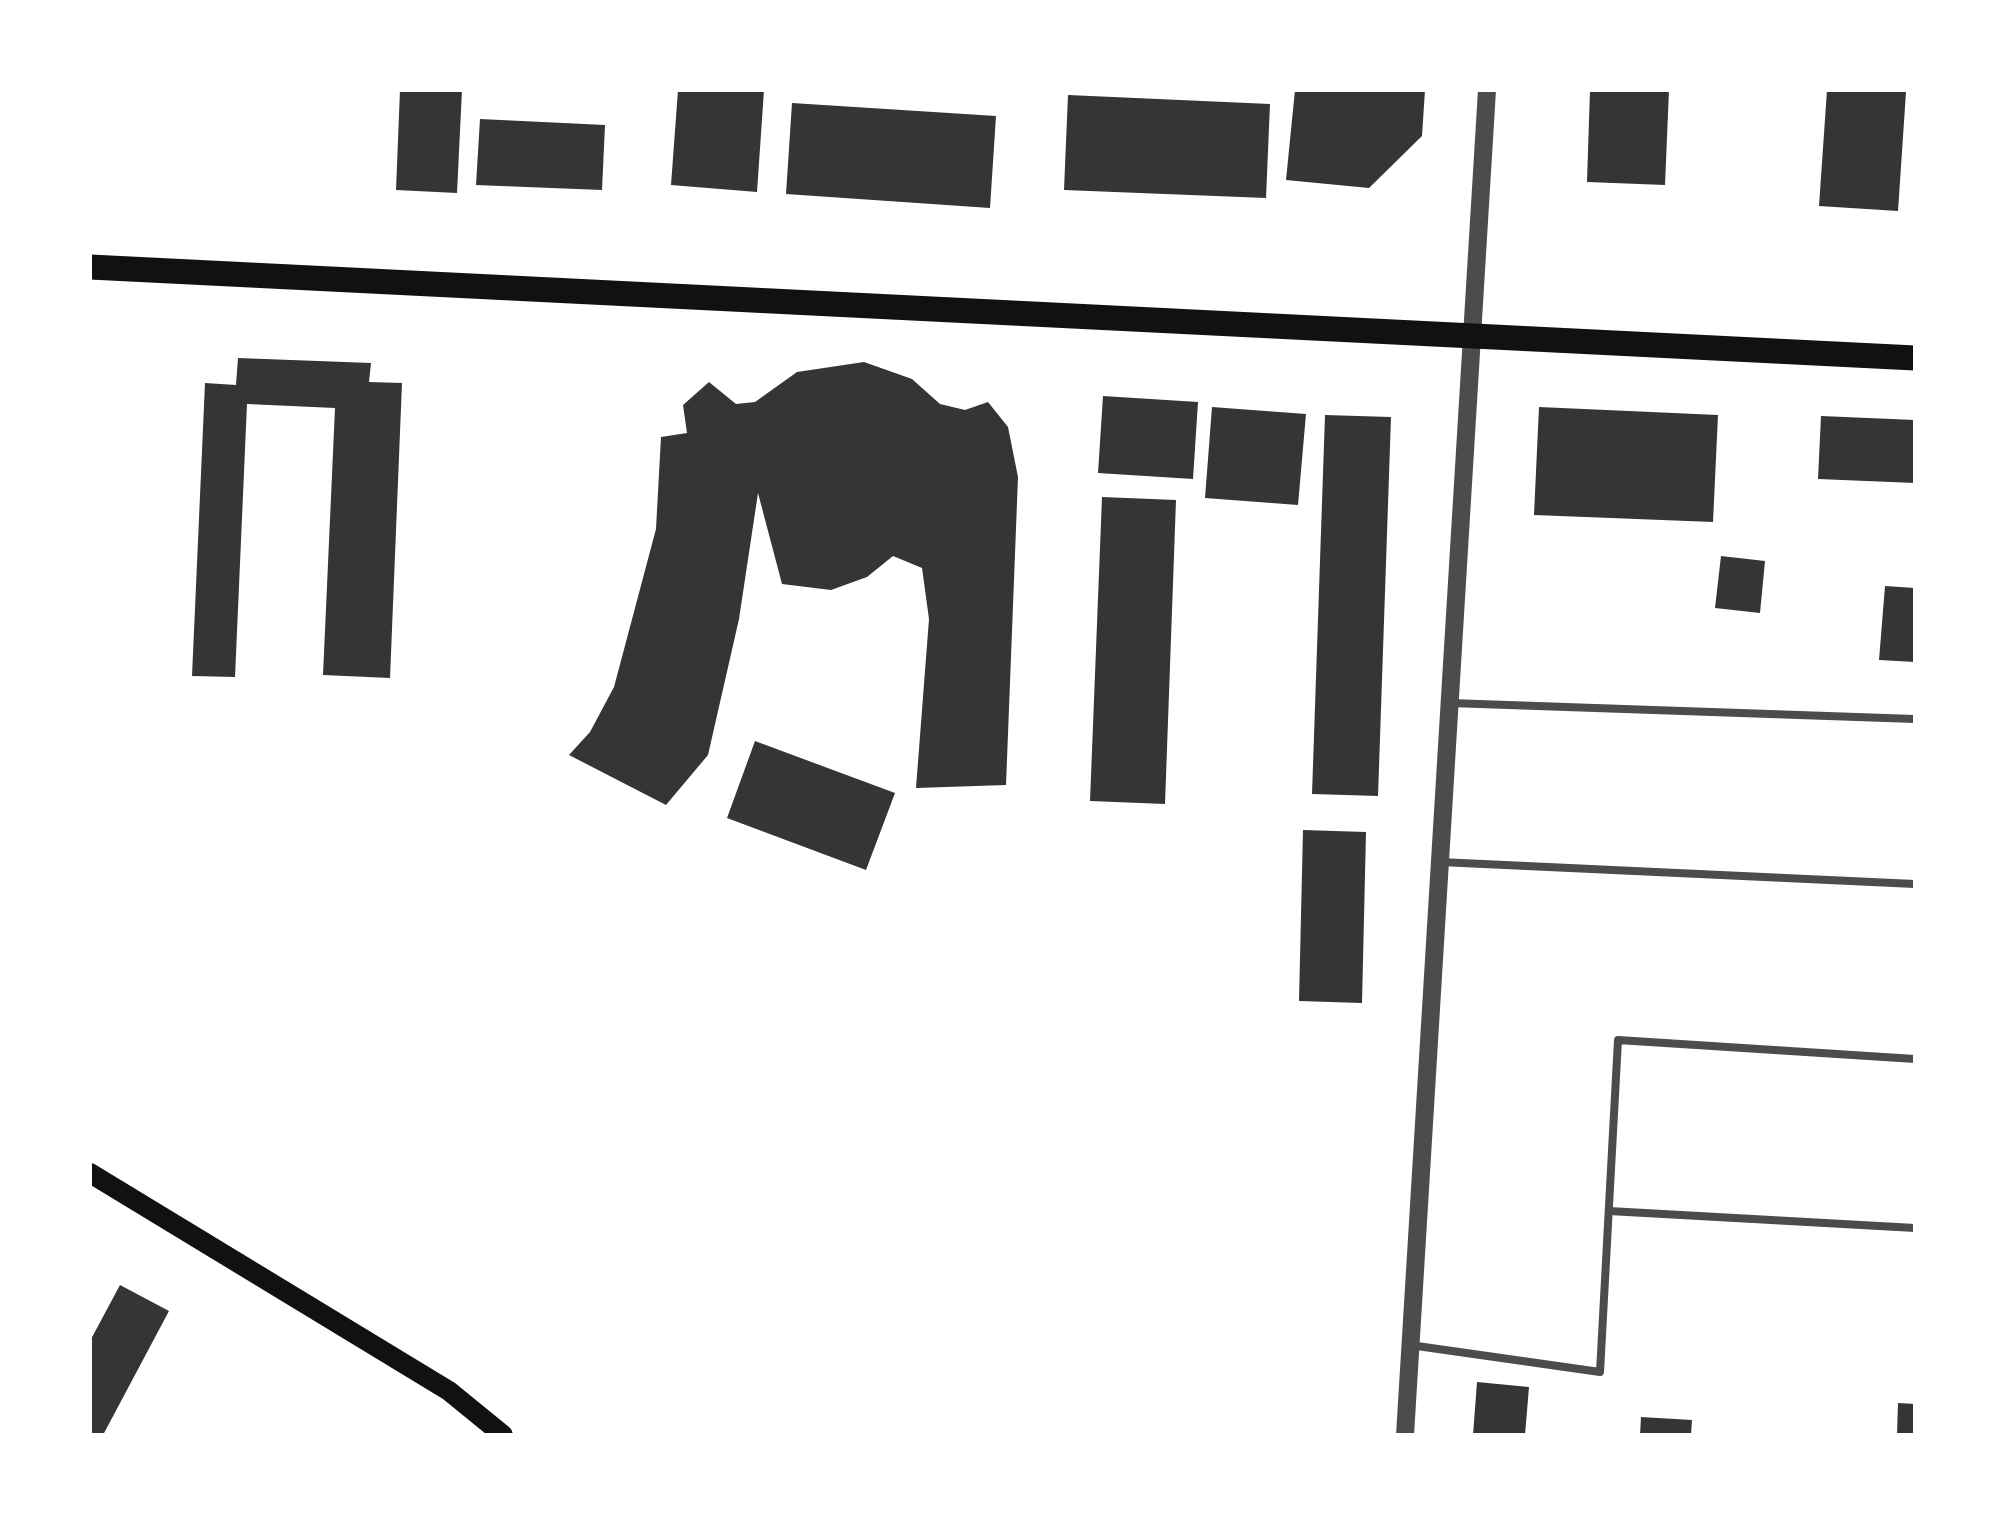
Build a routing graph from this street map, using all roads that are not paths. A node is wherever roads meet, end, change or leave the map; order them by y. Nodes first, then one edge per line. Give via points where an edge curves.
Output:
1 (1488, 90) edge
2 (90, 267) edge
3 (1472, 338) junction
4 (1915, 358) edge
5 (1450, 703) junction
6 (1915, 719) edge
7 (1440, 862) junction
8 (1915, 884) edge
9 (1915, 1058) edge
10 (90, 1173) edge
11 (1608, 1211) junction
12 (1915, 1228) edge
13 (1410, 1346) junction
14 (503, 1435) edge
15 (1404, 1435) edge

1 - 3 street
2 - 3 main road
3 - 4 main road
3 - 5 street
5 - 6 lane
5 - 7 street
7 - 8 lane
7 - 13 street
9 - 11 lane via 1618,1040
10 - 14 main road via 449,1391
11 - 12 lane
11 - 13 lane via 1600,1372
13 - 15 street

